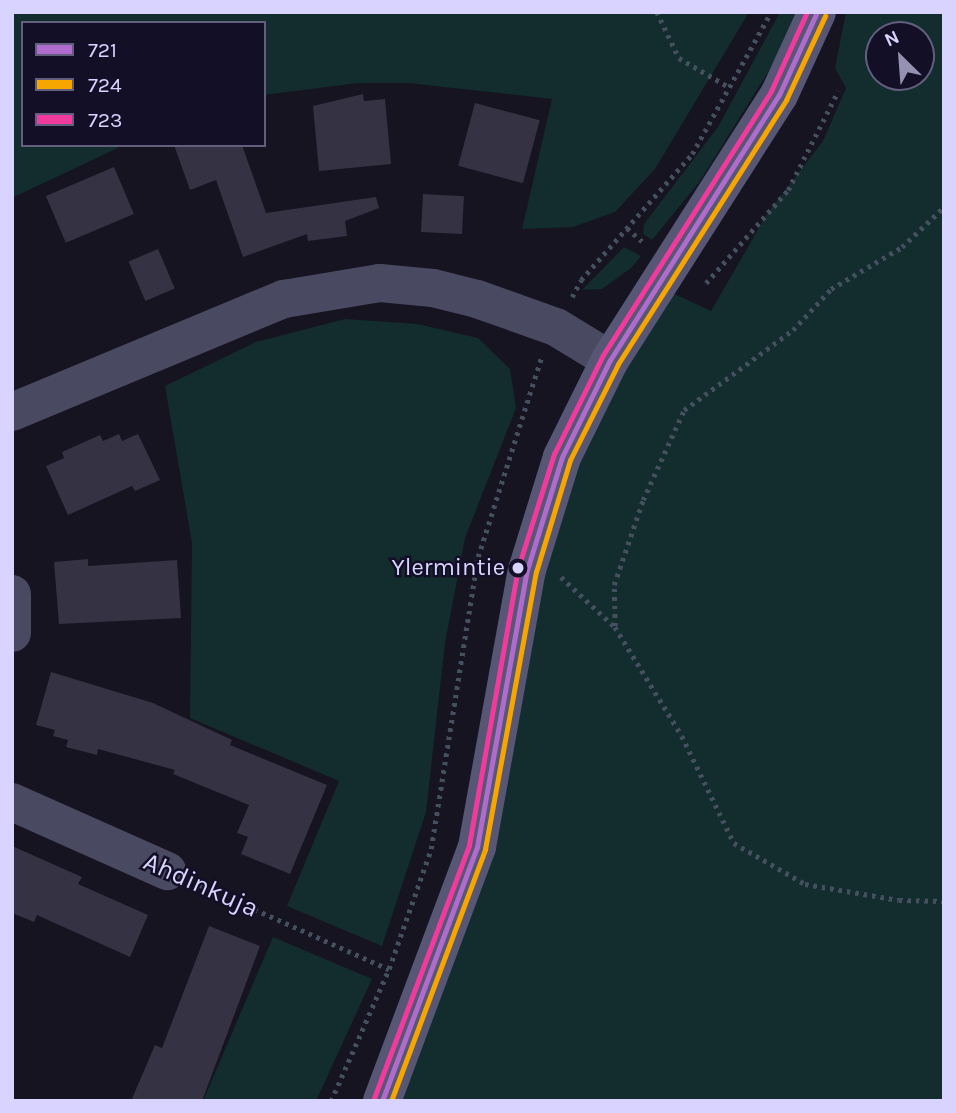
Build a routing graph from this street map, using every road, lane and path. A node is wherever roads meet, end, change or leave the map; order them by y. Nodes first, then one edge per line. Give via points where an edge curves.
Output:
1 (657, 12) edge
2 (817, 12) edge
3 (729, 87) dead end
4 (944, 207) edge
5 (610, 360) junction
6 (12, 412) edge
7 (532, 550) junction
8 (12, 594) edge
9 (615, 627) junction
10 (12, 633) edge
11 (12, 802) edge
12 (167, 870) joint
13 (944, 901) edge
14 (389, 969) dead end
15 (382, 1101) edge

1 - 3 path via 679,58
2 - 5 street via 779,95
4 - 9 path via 902,247 831,289 774,346 684,410 643,500 614,585
5 - 6 street via 556,327 477,299 432,288 380,283 284,299
5 - 7 street via 562,457
7 - 9 path
7 - 15 street via 477,847
8 - 10 street
9 - 13 path via 682,736 734,843 805,884 898,901
11 - 12 street, Ahdinkuja
12 - 14 path, Ahdinkuja

